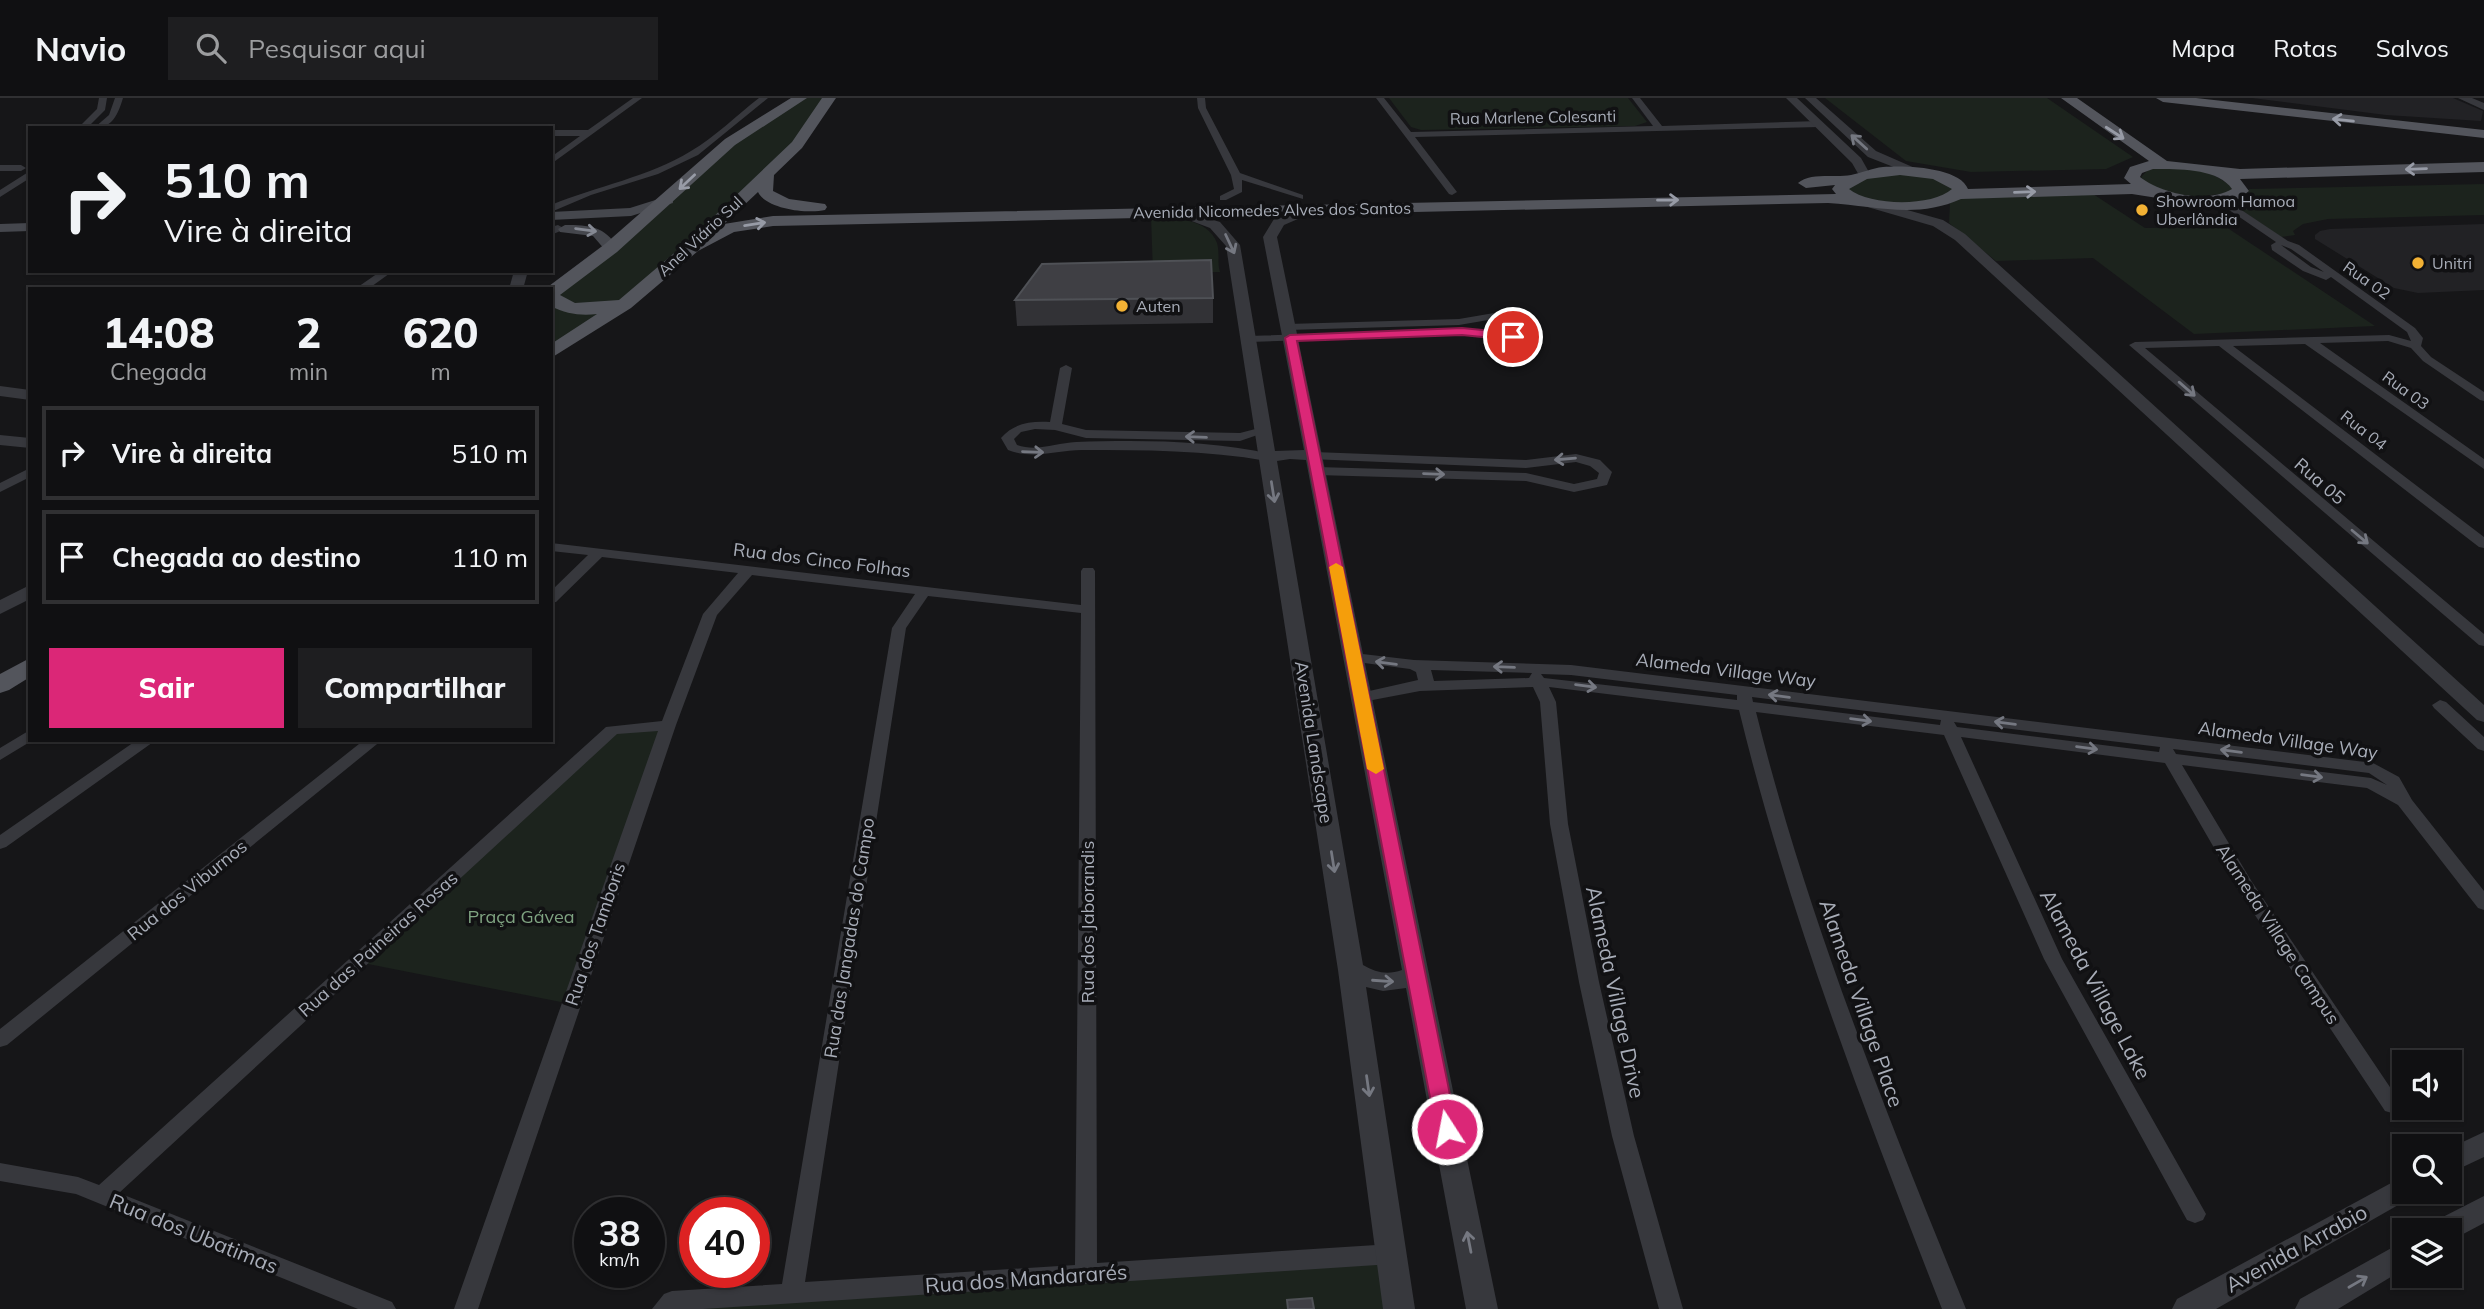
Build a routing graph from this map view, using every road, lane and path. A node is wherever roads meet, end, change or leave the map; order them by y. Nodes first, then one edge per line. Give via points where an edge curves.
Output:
1 (103, 98) edge
2 (119, 98) edge
3 (638, 98) edge
4 (764, 98) edge
5 (800, 98) edge
6 (829, 98) edge
7 (1201, 98) edge
8 (1380, 98) edge
9 (1636, 98) edge
10 (1791, 98) edge
11 (1810, 98) edge
12 (2067, 98) edge
13 (2163, 98) edge
14 (2463, 98) edge
15 (2478, 98) edge
16 (2484, 101) edge
17 (2484, 107) edge
18 (1819, 124) junction
19 (84, 126) edge
20 (100, 126) edge
21 (1659, 128) junction
22 (553, 133) edge
23 (591, 133) junction
24 (2484, 134) edge
25 (1407, 135) junction
26 (764, 136) dead end
27 (730, 142) junction
28 (553, 160) edge
29 (2164, 165) junction
30 (2484, 167) edge
31 (0, 168) edge
32 (27, 168) edge
33 (2206, 170) junction
34 (768, 171) junction
35 (1917, 172) junction
36 (2132, 173) junction
37 (1236, 175) junction
38 (1856, 177) junction
39 (1944, 177) junction
40 (2484, 181) edge
41 (0, 182) edge
42 (2241, 191) junction
43 (1452, 192) junction
44 (2159, 192) junction
45 (0, 194) edge
46 (1561, 196) junction
47 (577, 197) junction
48 (1223, 198) junction
49 (1950, 198) junction
50 (2215, 199) junction
51 (668, 200) junction
52 (1862, 201) junction
53 (1305, 203) junction
54 (1177, 206) junction
55 (553, 208) edge
56 (589, 215) junction
57 (1938, 223) junction
58 (553, 226) edge
59 (28, 227) edge
60 (0, 228) edge
61 (28, 240) edge
62 (0, 241) edge
63 (692, 247) junction
64 (611, 248) junction
65 (385, 273) edge
66 (363, 287) edge
67 (553, 293) edge
68 (553, 298) edge
69 (625, 304) junction
70 (1357, 330) junction
71 (1289, 333) junction
72 (2393, 336) junction
73 (1249, 339) junction
74 (2309, 341) junction
75 (2222, 342) junction
76 (2416, 342) junction
77 (553, 351) edge
78 (1066, 368) dead end
79 (0, 391) edge
80 (28, 395) edge
81 (2484, 397) edge
82 (1055, 426) junction
83 (1263, 431) junction
84 (0, 440) edge
85 (1164, 442) junction
86 (28, 443) edge
87 (1267, 457) junction
88 (1315, 463) junction
89 (2484, 465) edge
90 (1401, 466) junction
91 (28, 473) edge
92 (0, 488) edge
93 (2484, 544) edge
94 (553, 547) edge
95 (598, 553) junction
96 (748, 571) junction
97 (1088, 571) dead end
98 (924, 591) junction
99 (28, 592) edge
100 (553, 597) edge
101 (0, 608) edge
102 (1088, 611) junction
103 (2484, 642) edge
104 (1354, 658) junction
105 (1414, 665) junction
106 (28, 667) edge
107 (1536, 675) junction
108 (0, 685) edge
109 (1420, 686) junction
110 (1362, 697) junction
111 (1745, 699) junction
112 (2440, 705) dead end
113 (2484, 716) edge
114 (1947, 723) junction
115 (668, 725) junction
116 (28, 736) edge
117 (145, 742) edge
118 (372, 742) edge
119 (2484, 746) edge
120 (2166, 750) junction
121 (0, 755) edge
122 (0, 843) edge
123 (2484, 904) edge
124 (1351, 970) junction
125 (1416, 974) junction
126 (0, 1040) edge
127 (2392, 1105) dead end
128 (2482, 1147) edge
129 (2462, 1156) edge
130 (0, 1172) edge
131 (102, 1195) junction
132 (2392, 1195) edge
133 (2484, 1208) edge
134 (2195, 1214) dead end
135 (2462, 1221) edge
136 (1392, 1254) junction
137 (2392, 1261) edge
138 (1086, 1274) junction
139 (792, 1293) junction
140 (384, 1309) edge
141 (466, 1309) edge
142 (664, 1309) edge
143 (1399, 1309) edge
144 (1482, 1309) edge
145 (1671, 1309) edge
146 (1954, 1309) edge
147 (2188, 1309) edge
148 (2311, 1309) edge

1 - 19 street via 101,110
2 - 20 street via 113,116
3 - 23 street
4 - 47 street via 695,153 655,172
5 - 27 main road
6 - 34 main road, Anel Viário Sul
7 - 37 street
8 - 25 street
9 - 21 street
10 - 18 street
35 -> 11 street via 1872,154
12 -> 29 main road
24 -> 13 main road
14 - 17 street
15 - 16 street
18 - 21 street, Rua Marlene Colesanti
18 - 38 street via 1857,161
21 - 25 street, Rua Marlene Colesanti
22 - 23 street
23 - 28 street
25 - 43 street
26 - 27 main road
27 -> 51 main road
29 - 33 main road via 2182,163
29 - 36 main road
30 -> 33 main road via 2241,174
31 - 32 street
32 - 41 street
32 - 45 street
33 - 42 main road via 2237,182
34 - 54 main road, Avenida Nicomedes Alves dos Santos via 766,194 813,207
34 - 63 main road, Anel Viário Sul
35 - 38 main road, Avenida Nicomedes Alves dos Santos
35 - 39 main road, Avenida Nicomedes Alves dos Santos
36 - 39 main road
36 - 44 main road via 2136,182
37 - 48 street via 1240,190
37 - 53 street
38 - 46 main road, Avenida Nicomedes Alves dos Santos via 1822,183
38 - 52 main road via 1840,188
39 - 49 main road via 1961,188
40 - 42 main road via 2259,184
42 - 50 main road
43 - 46 main road, Avenida Nicomedes Alves dos Santos
43 - 53 main road, Avenida Nicomedes Alves dos Santos
49 -> 44 main road via 2132,189
44 - 50 main road
46 -> 52 main road, Avenida Nicomedes Alves dos Santos
46 - 53 main road, Avenida Nicomedes Alves dos Santos
47 - 55 street
47 - 56 street
48 - 53 main road, Avenida Nicomedes Alves dos Santos
48 - 54 main road, Avenida Nicomedes Alves dos Santos
49 - 52 main road via 1916,206
49 - 57 street
50 - 72 street via 2276,248 2396,324 2400,330
50 - 76 street, Rua 02 via 2329,270 2411,330
51 - 56 main road via 631,212
51 - 64 main road
52 - 57 street
53 - 54 main road, Avenida Nicomedes Alves dos Santos
53 - 71 street via 1279,222 1270,237
63 -> 54 main road, Avenida Nicomedes Alves dos Santos via 730,228 773,221
54 -> 73 street, Avenida Landscape via 1215,225 1234,245
56 - 58 main road
57 - 113 street via 1960,237
58 -> 64 main road via 601,233
59 - 60 main road
61 - 62 main road
63 - 69 main road, Anel Viário Sul
64 - 67 main road
65 - 66 street
68 - 69 main road via 571,309
69 - 77 main road, Anel Viário Sul
70 - 70 street via 1504,337 1521,335 1528,328 1517,318 1500,315
70 - 71 street
71 - 73 street
71 - 88 street
72 - 74 street
72 - 76 street
73 - 83 street, Avenida Landscape
74 - 75 street
74 - 89 street, Rua 03
75 - 93 street, Rua 04
75 -> 103 street, Rua 05 via 2135,345
76 - 81 street, Rua 02 via 2427,359
78 - 82 street
79 - 80 street
82 - 85 street
82 -> 85 street via 1017,429 1010,433 1008,443 1028,453 1070,446
83 -> 85 street via 1240,438
83 - 87 street, Avenida Landscape
84 - 86 street
85 - 87 street
87 - 88 street via 1290,454
87 -> 124 street, Avenida Landscape
88 - 90 street
88 - 104 street
90 -> 90 street via 1526,477 1574,488 1602,482 1606,472 1595,463 1576,458 1526,464
91 - 92 street
94 - 95 street, Rua dos Cinco Folhas
95 - 96 street, Rua dos Cinco Folhas
95 - 100 street
96 - 98 street, Rua dos Cinco Folhas
96 - 115 street, Rua dos Tamboris via 710,614
97 - 102 street, Rua dos Jaborandis
98 - 102 street, Rua dos Cinco Folhas
98 - 139 street, Rua das Jangadas do Campo via 899,628
99 - 101 street
102 - 138 street, Rua dos Jaborandis
105 -> 104 street, Alameda Village Way
104 - 110 street
107 -> 105 street, Alameda Village Way
105 - 109 street via 1426,676
106 - 108 main road
107 - 109 street, Alameda Village Way
107 - 111 street, Alameda Village Way
107 - 145 street, Alameda Village Drive via 1549,702 1559,824 1589,982 1623,1136
109 - 110 street, Alameda Village Way
110 - 125 street
111 - 114 street, Alameda Village Way
111 - 146 street, Alameda Village Place via 1793,873 1858,1069
112 - 119 street
114 - 120 street, Alameda Village Way
114 - 134 street, Alameda Village Lake via 2053,959
115 - 131 street, Rua das Paineiras Rosas via 612,730
115 - 141 street, Rua dos Tamboris
116 - 121 street
117 - 122 street
118 - 126 street, Rua dos Viburnos
120 - 123 street, Alameda Village Way via 2371,783 2404,801
120 - 127 street, Alameda Village Campus via 2263,916
124 -> 125 street via 1376,982 1405,980
124 -> 136 street, Avenida Landscape
144 -> 125 street
128 - 129 street
130 - 131 street, Rua dos Ubatimas via 78,1186
131 - 140 street, Rua dos Ubatimas
132 - 147 street, Avenida Arrabio
133 - 135 street
136 - 138 street, Rua dos Mandararés
136 - 143 street, Avenida Landscape
148 -> 137 street
138 - 139 street, Rua dos Mandararés
139 - 142 street, Rua dos Mandararés via 672,1301

